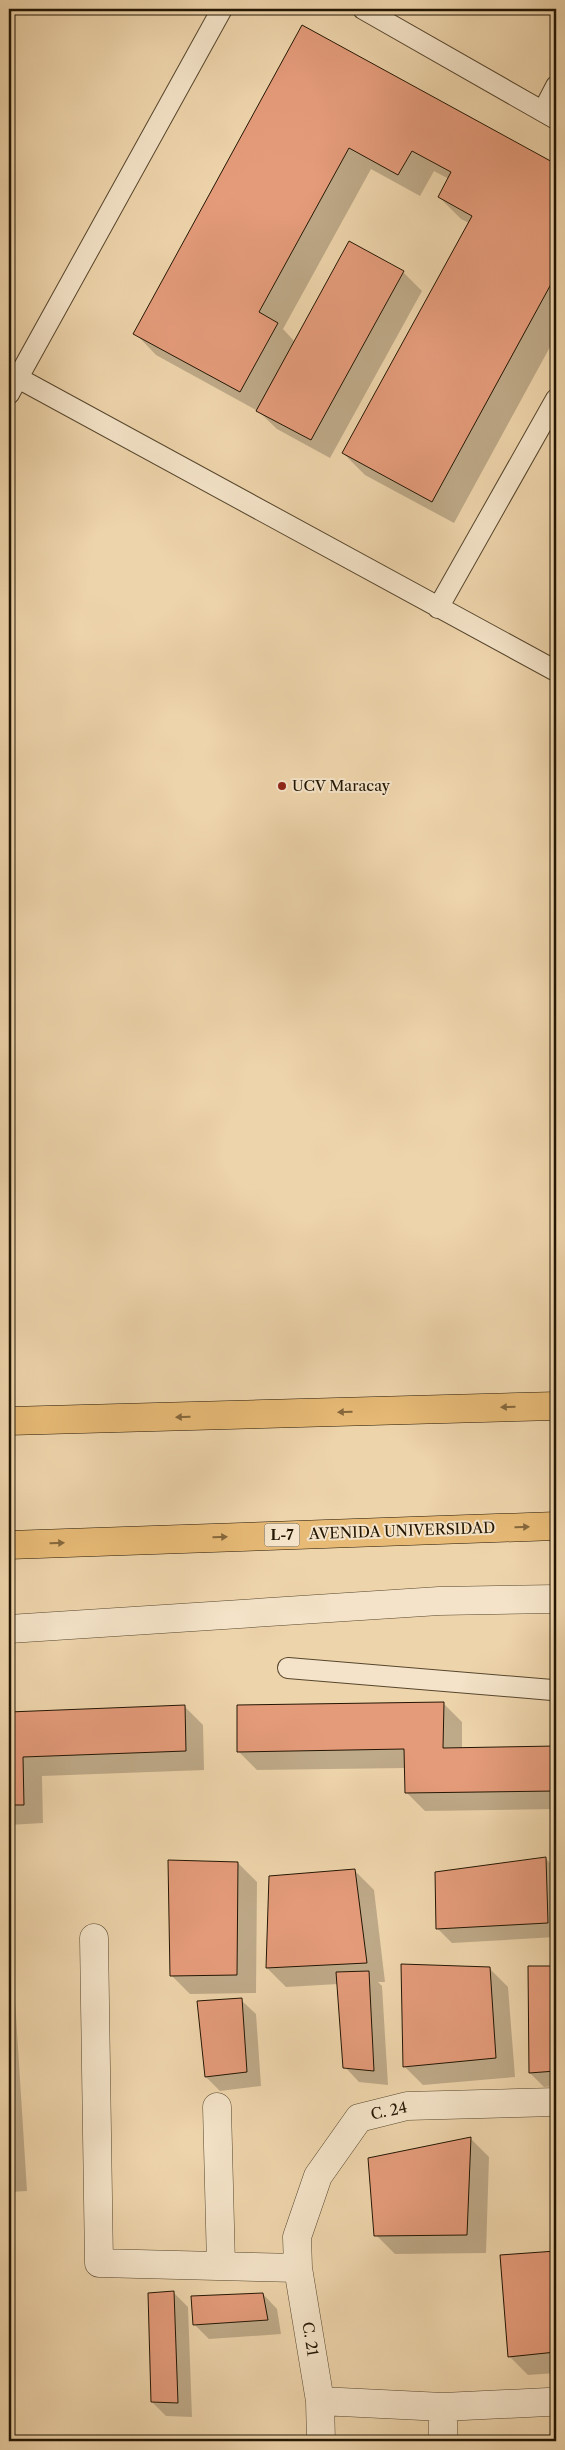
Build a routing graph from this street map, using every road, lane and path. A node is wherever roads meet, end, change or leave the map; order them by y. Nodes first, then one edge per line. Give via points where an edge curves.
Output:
1 (222, 9) edge
2 (363, 9) edge
3 (556, 86) edge
4 (550, 115) edge
5 (13, 386) edge
6 (556, 399) edge
7 (438, 608) junction
8 (556, 671) edge
9 (556, 1406) edge
10 (9, 1421) edge
11 (556, 1526) edge
12 (9, 1545) edge
13 (556, 1599) edge
14 (9, 1629) edge
15 (288, 1668) dead end
16 (556, 1688) edge
17 (94, 1938) dead end
18 (556, 2102) edge
19 (217, 2107) dead end
20 (297, 2237) joint
21 (221, 2265) junction
22 (298, 2268) junction
23 (320, 2401) junction
24 (548, 2402) dead end
25 (444, 2407) junction
26 (321, 2441) edge
27 (443, 2441) edge

1 - 5 lane
2 - 4 lane
3 - 4 lane
5 - 7 lane
6 - 7 lane
7 - 8 lane
9 -> 10 main road
12 -> 11 main road, AVENIDA UNIVERSIDAD / L-7
13 - 14 street via 439,1601
15 - 16 lane
17 - 21 street via 99,2263
18 - 20 street, C. 24 via 407,2106 359,2118 318,2176
19 - 21 street
20 - 22 street, C. 21
21 - 22 street
22 - 23 street, C. 21
23 - 25 street
23 - 26 street, C. 21
24 - 25 street
25 - 27 street

